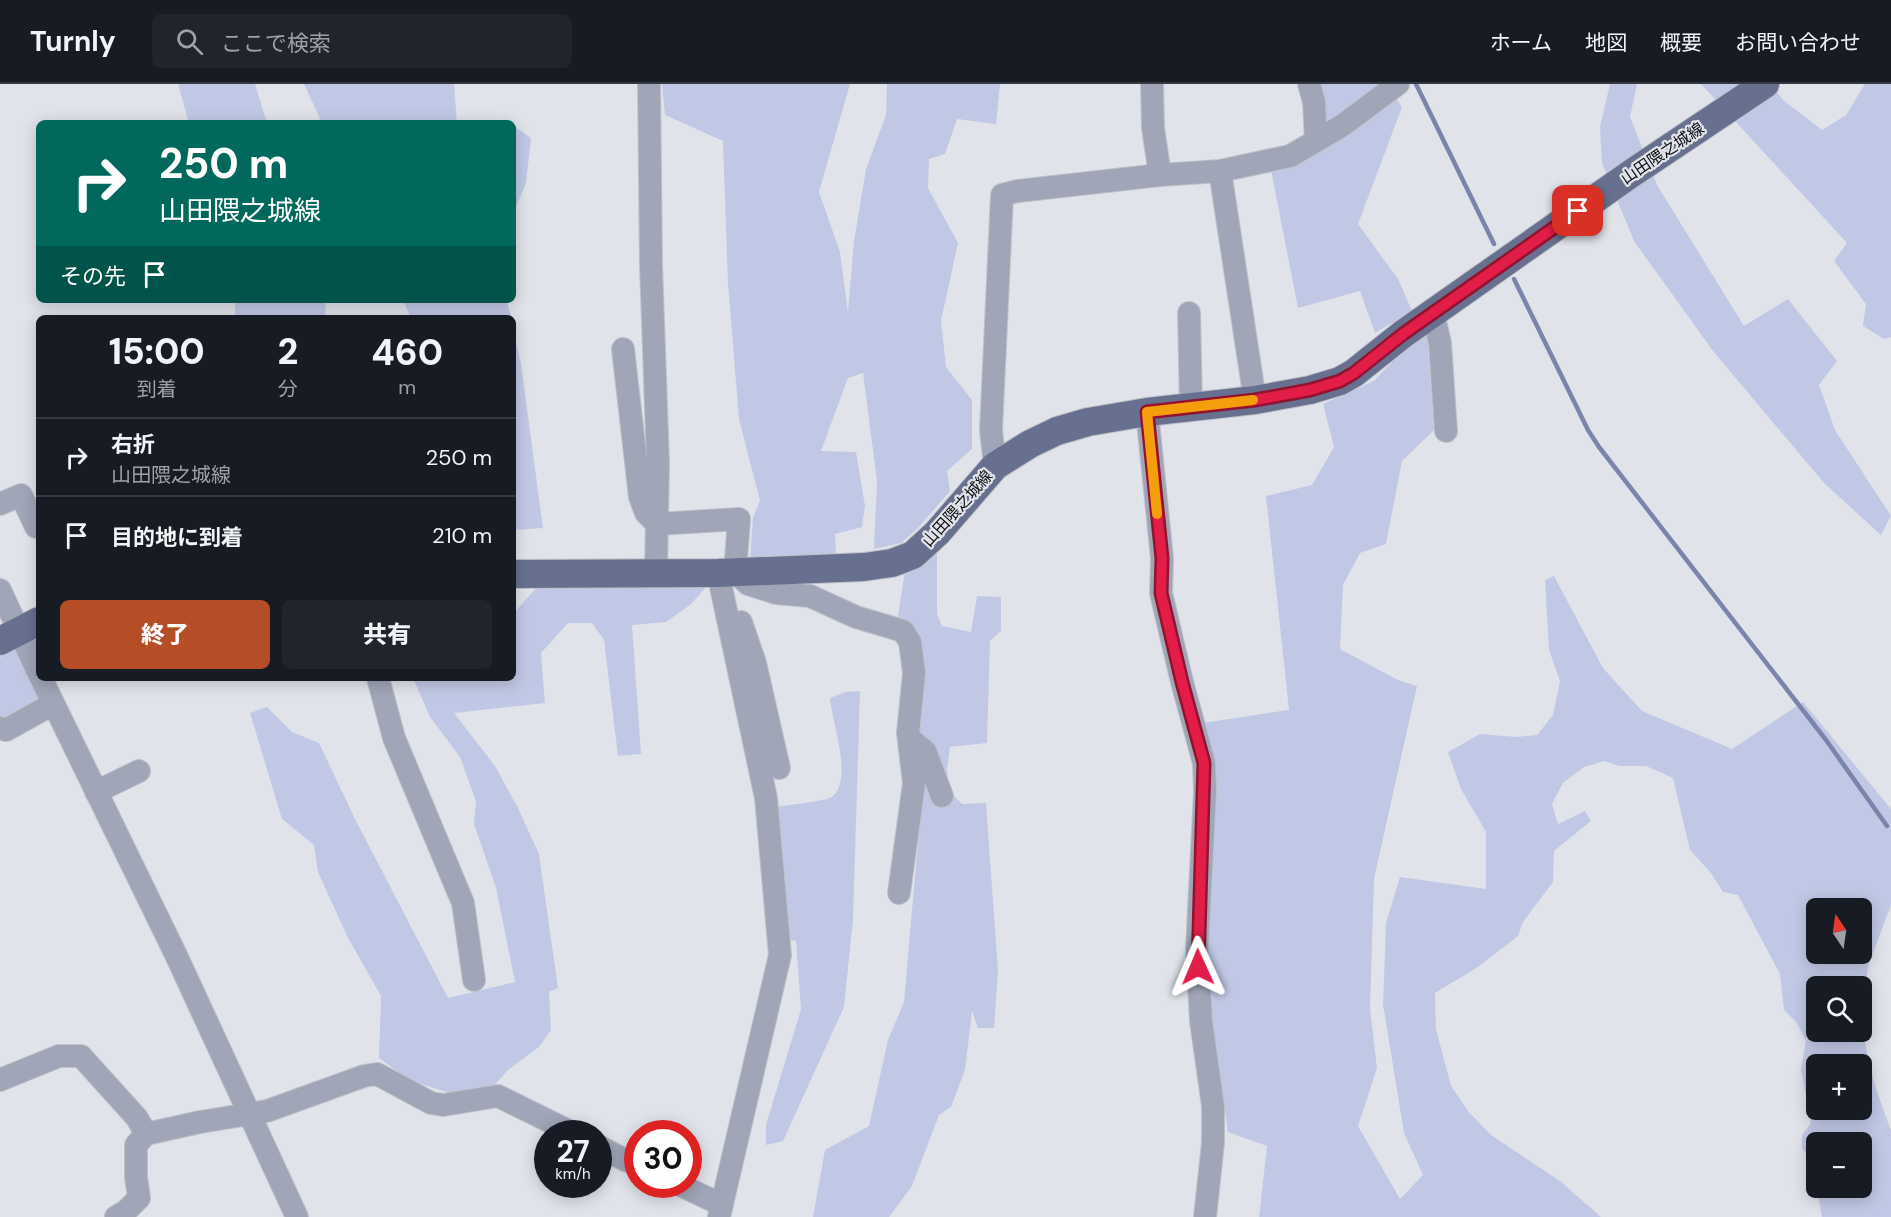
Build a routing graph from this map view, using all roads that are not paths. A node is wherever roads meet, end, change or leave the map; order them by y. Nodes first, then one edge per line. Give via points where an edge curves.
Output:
1 (649, 84) edge
2 (1152, 84) edge
3 (1309, 84) edge
4 (1398, 84) edge
5 (1765, 84) edge
6 (1316, 141) junction
7 (1220, 171) junction
8 (1160, 175) junction
9 (1189, 313) dead end
10 (1433, 313) junction
11 (623, 350) dead end
12 (1255, 400) junction
13 (1191, 408) junction
14 (1147, 412) junction
15 (1446, 431) dead end
16 (995, 466) junction
17 (0, 504) edge
18 (657, 524) junction
19 (36, 527) edge
20 (656, 572) junction
21 (727, 572) junction
22 (516, 574) edge
23 (0, 590) edge
24 (20, 631) edge
25 (36, 667) edge
26 (42, 681) edge
27 (379, 681) edge
28 (53, 704) junction
29 (0, 728) edge
30 (909, 738) junction
31 (779, 768) dead end
32 (138, 771) dead end
33 (96, 792) junction
34 (942, 796) dead end
35 (899, 893) dead end
36 (474, 980) dead end
37 (0, 1080) edge
38 (249, 1113) junction
39 (547, 1120) edge
40 (146, 1134) junction
41 (700, 1198) edge
42 (720, 1211) edge
43 (116, 1217) edge
44 (297, 1217) edge
45 (1204, 1217) edge

1 - 18 street
2 - 8 street
3 - 6 street
4 - 6 street
5 - 10 main road, 山田隈之城線
6 - 7 street via 1290,156
7 - 8 street
7 - 12 street
8 - 16 street via 1002,195 992,418
9 - 13 street
10 - 12 main road, 山田隈之城線 via 1340,381
10 - 15 street via 1440,343
11 - 18 street via 640,497 646,513
12 - 13 main road, 山田隈之城線
13 - 14 main road, 山田隈之城線
14 - 16 main road, 山田隈之城線 via 1057,431
14 - 45 street via 1162,558 1161,593 1204,763 1197,949 1201,1021 1213,1106
16 - 21 main road, 山田隈之城線 via 913,555 864,567
17 - 19 street via 21,495
18 - 20 street
18 - 21 street via 739,519
20 - 21 main road, 山田隈之城線
20 - 22 main road, 山田隈之城線
21 - 30 street via 747,584 776,593 810,596 856,617 903,631 910,642 914,674
21 - 31 street via 755,663
21 - 42 street via 766,798 780,955
23 - 24 street
24 - 25 street
26 - 28 street
27 - 36 street via 394,738 463,903
28 - 29 street via 6,730
28 - 33 street
30 - 34 street via 925,751
30 - 35 street via 914,783
32 - 33 street
33 - 38 street
37 - 40 street via 59,1056 81,1056 137,1118
38 - 39 street via 267,1111 377,1074 430,1103 443,1105 498,1096
38 - 40 street
38 - 44 street
40 - 43 street via 136,1144 139,1198
41 - 42 street

